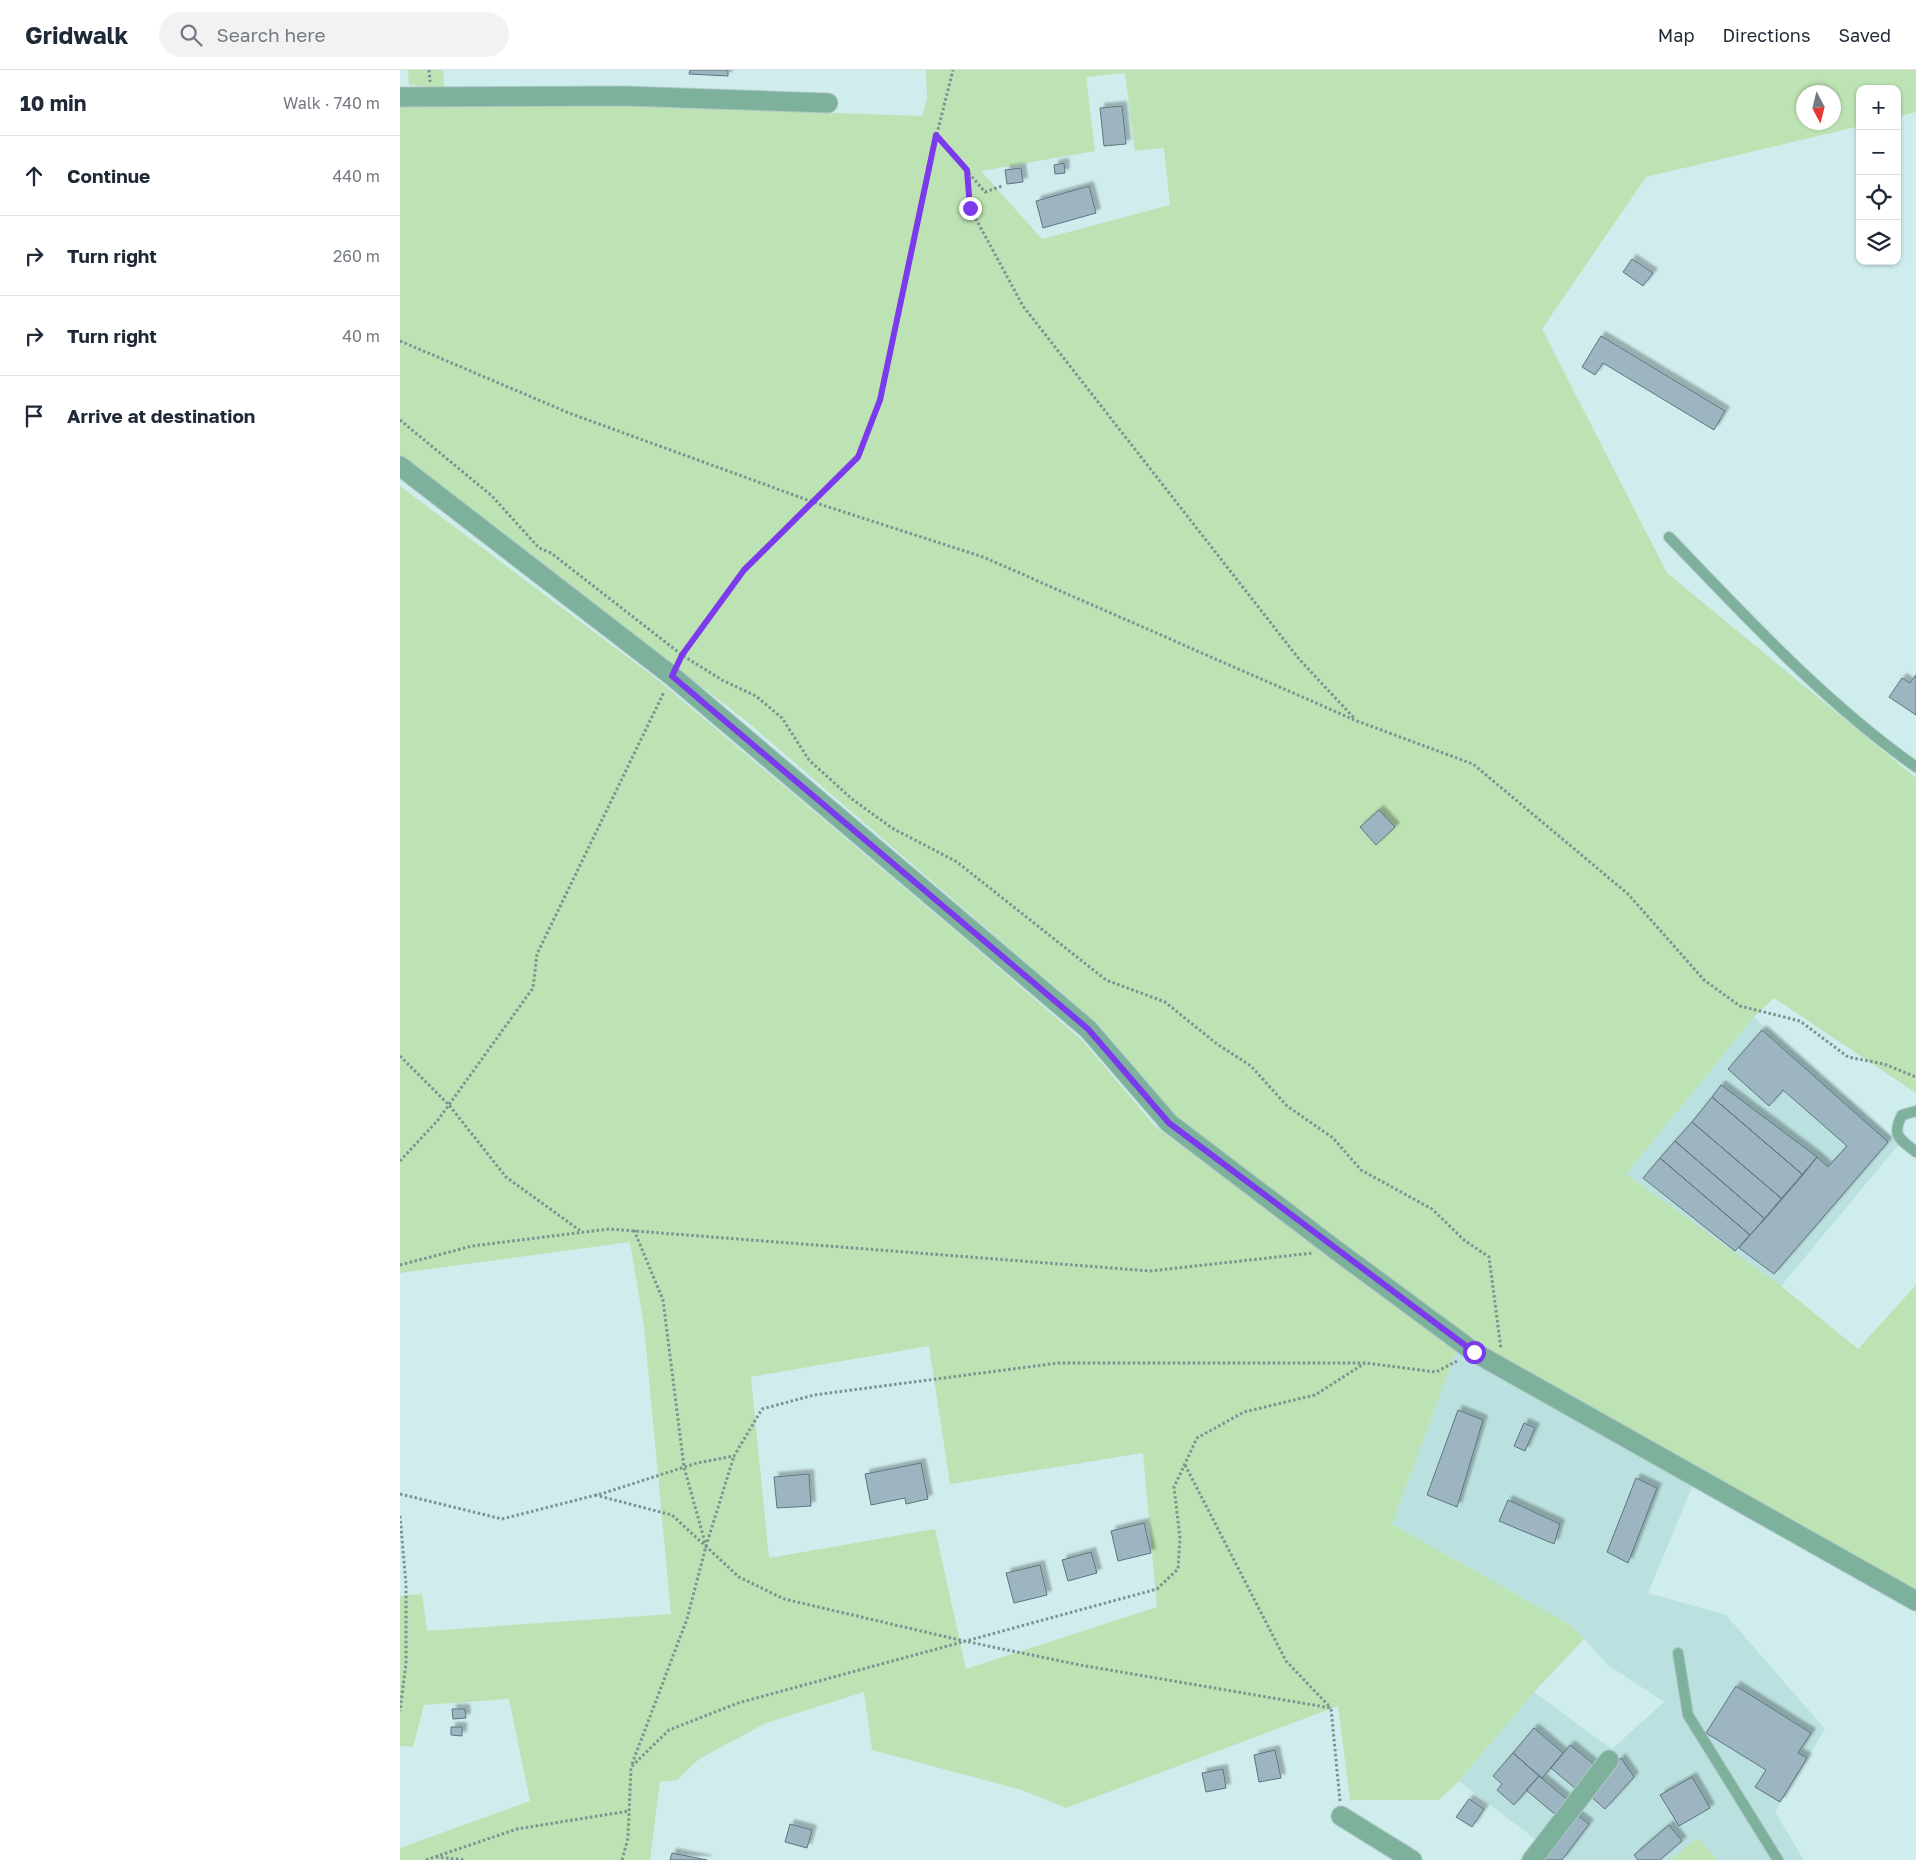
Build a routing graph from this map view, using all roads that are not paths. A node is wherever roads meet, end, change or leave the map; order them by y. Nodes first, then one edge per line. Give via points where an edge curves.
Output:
1 (400, 97) edge
2 (828, 103) dead end
3 (400, 466) edge
4 (1669, 537) dead end
5 (1916, 767) edge
6 (1916, 1111) edge
7 (1916, 1152) edge
8 (1916, 1601) edge
9 (1678, 1653) dead end
10 (1609, 1760) dead end
11 (1341, 1816) road end
12 (1402, 1857) edge
13 (1532, 1860) edge
14 (1778, 1860) edge

1 - 2 street via 624,96
3 - 8 street via 672,676 1088,1029 1169,1123 1336,1250 1474,1352
4 - 5 lane via 1766,637 1871,735
6 - 7 lane via 1902,1115 1896,1127 1898,1137
9 - 14 lane via 1688,1715
10 - 13 street
11 - 12 street

